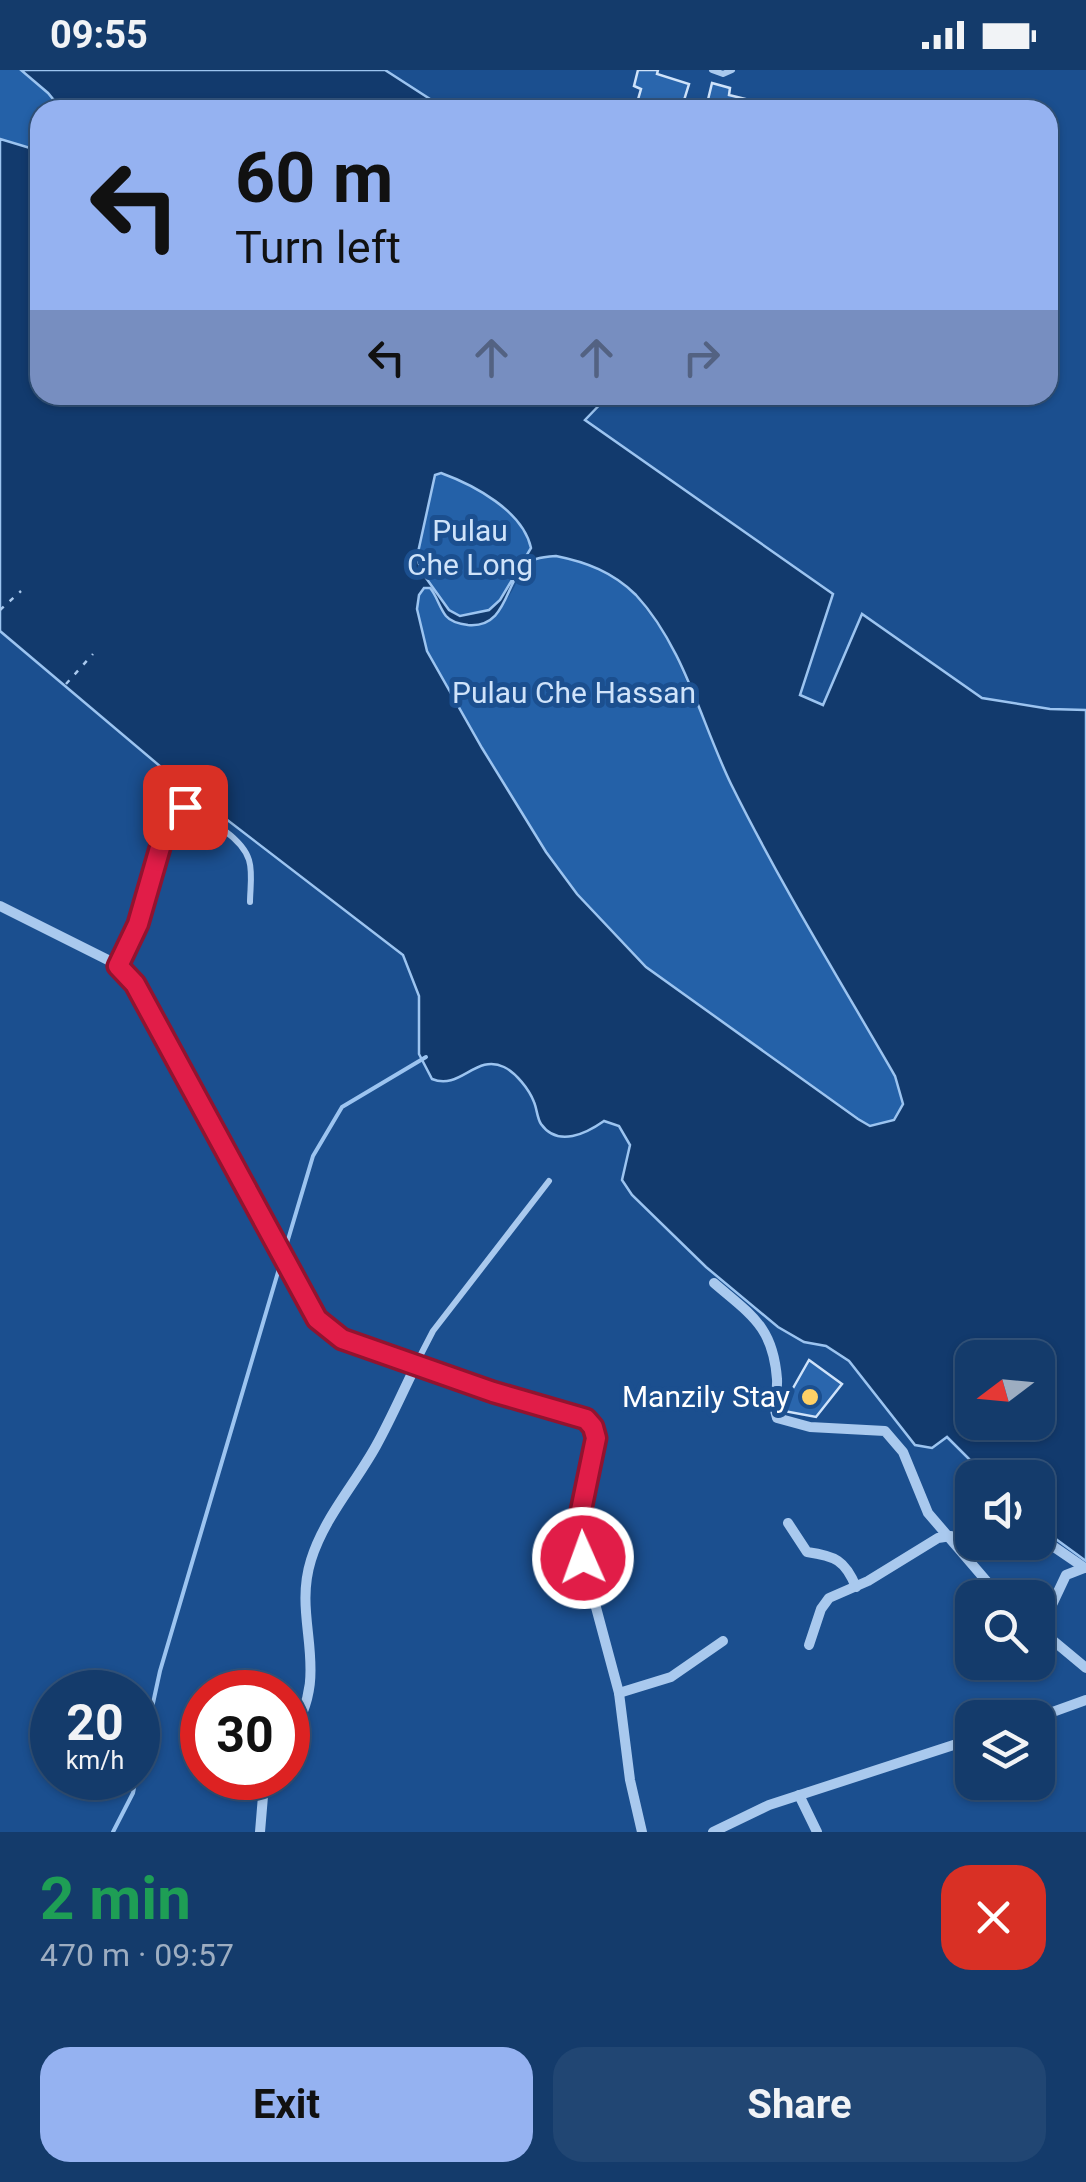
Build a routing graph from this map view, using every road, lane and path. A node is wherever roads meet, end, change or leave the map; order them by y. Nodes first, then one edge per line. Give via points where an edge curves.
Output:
1 (712, 70) edge
2 (732, 70) edge
3 (21, 591) dead end
4 (0, 610) edge
5 (93, 654) dead end
6 (66, 684) dead end
7 (149, 881) joint
8 (250, 902) dead end
9 (0, 906) edge
10 (118, 966) junction
11 (550, 1181) dead end
12 (714, 1283) dead end
13 (417, 1363) junction
14 (788, 1523) dead end
15 (951, 1536) junction
16 (1055, 1548) edge
17 (1085, 1568) edge
18 (986, 1580) edge
19 (856, 1587) junction
20 (1055, 1596) edge
21 (723, 1642) dead end
22 (1055, 1643) edge
23 (809, 1645) dead end
24 (1086, 1668) edge
25 (310, 1673) edge
26 (619, 1693) junction
27 (1086, 1700) edge
28 (1055, 1711) edge
29 (955, 1745) edge
30 (799, 1795) junction
31 (263, 1800) edge
32 (260, 1832) edge
33 (642, 1832) edge
34 (713, 1832) edge
35 (817, 1832) edge

1 - 2 lane
3 - 4 path
5 - 6 path
7 - 8 lane via 170,813 185,807 247,854
7 - 10 street
9 - 10 street
10 - 13 street via 135,984 317,1319 342,1339
11 - 13 lane via 433,1331
12 - 15 street via 767,1333 777,1418 810,1427 884,1430 903,1452 928,1513
13 - 25 street via 313,1555 305,1591
13 - 26 street via 586,1419 593,1427 579,1520
14 - 19 street via 801,1548 847,1565
15 - 18 street
15 - 19 street
16 - 17 street
17 - 20 street via 1066,1575
19 - 23 street via 824,1602
21 - 26 street via 672,1677
22 - 24 street
26 - 33 street
27 - 28 street
29 - 30 street
30 - 34 street
30 - 35 street
31 - 32 street

